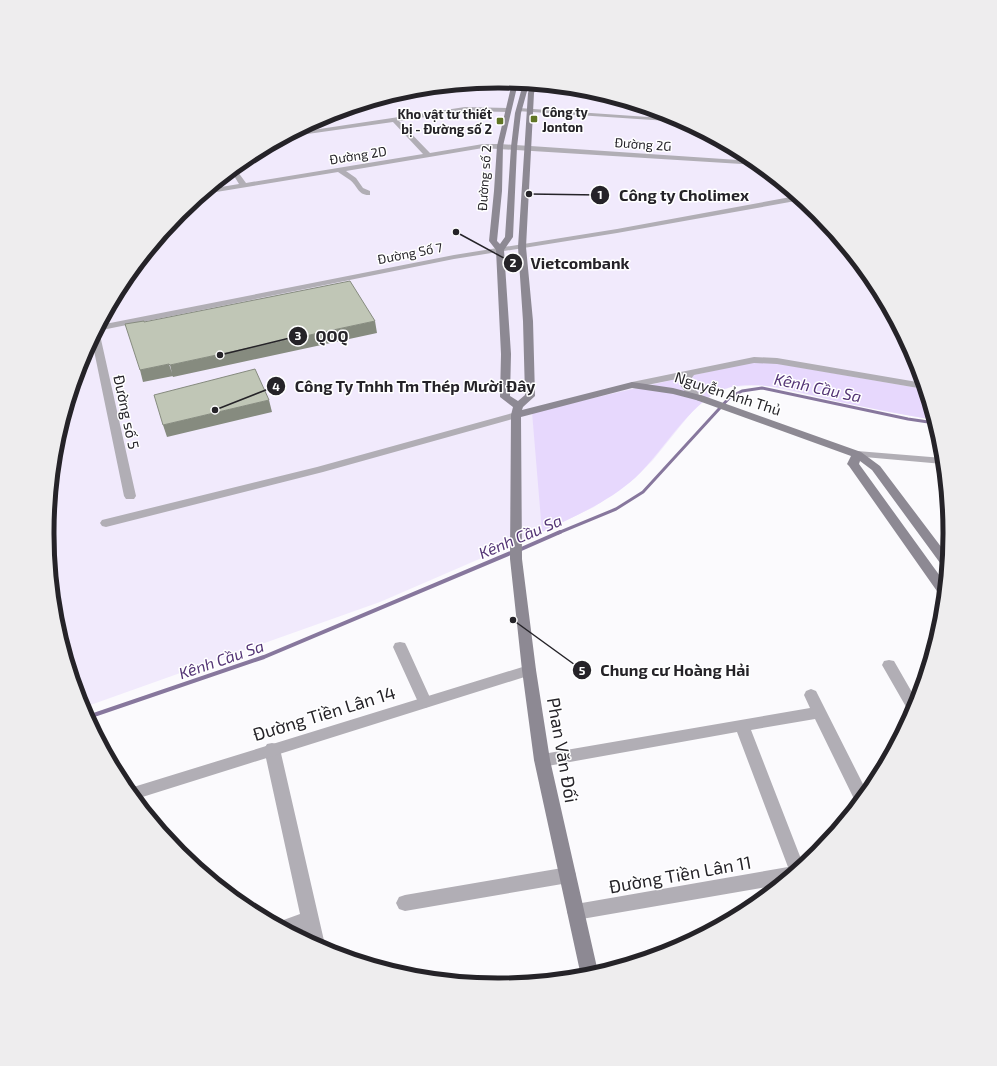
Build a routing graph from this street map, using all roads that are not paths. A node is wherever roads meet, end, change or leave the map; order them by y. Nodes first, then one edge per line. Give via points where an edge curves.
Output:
1 (514, 89) edge
2 (525, 89) edge
3 (532, 89) edge
4 (508, 110) junction
5 (519, 110) junction
6 (530, 111) junction
7 (395, 120) junction
8 (663, 120) edge
9 (302, 134) edge
10 (500, 146) junction
11 (514, 147) junction
12 (527, 148) junction
13 (428, 155) junction
14 (744, 162) edge
15 (340, 170) junction
16 (236, 174) edge
17 (244, 186) junction
18 (215, 191) edge
19 (367, 193) dead end
20 (792, 199) edge
21 (509, 237) junction
22 (522, 247) junction
23 (500, 250) junction
24 (105, 327) edge
25 (97, 343) edge
26 (691, 373) junction
27 (669, 378) junction
28 (632, 385) junction
29 (917, 385) edge
30 (673, 391) junction
31 (700, 398) junction
32 (517, 411) junction
33 (857, 454) junction
34 (936, 460) edge
35 (130, 496) dead end
36 (106, 522) dead end
37 (942, 557) edge
38 (940, 585) edge
39 (400, 647) dead end
40 (889, 665) dead end
41 (529, 670) junction
42 (810, 695) dead end
43 (910, 701) edge
44 (424, 702) junction
45 (819, 712) junction
46 (742, 726) junction
47 (272, 749) junction
48 (542, 760) junction
49 (137, 792) edge
50 (859, 792) edge
51 (795, 864) edge
52 (568, 876) junction
53 (780, 877) edge
54 (405, 903) dead end
55 (576, 912) junction
56 (310, 919) junction
57 (290, 926) edge
58 (314, 938) edge
59 (588, 968) edge

1 - 4 main road, Đường số 2
2 - 5 main road, Đường số 2
3 - 6 main road
4 - 7 street via 465,109
4 - 10 main road, Đường số 2
5 - 6 street
5 - 11 main road, Đường số 2
6 - 8 street
6 - 12 main road
7 - 9 street
7 - 13 street
10 - 11 street, Đường 2D
10 - 13 street, Đường 2D via 483,146
10 - 23 main road, Đường số 2 via 493,241
11 - 12 street, Đường 2G
11 - 21 main road, Đường số 2
12 - 14 street, Đường 2G
12 - 22 main road
13 - 15 street, Đường 2D
15 - 17 street, Đường 2D
15 - 19 street via 355,180 360,189
16 - 17 street
17 - 18 street, Đường 2D
20 - 22 street, Đường Số 7
21 - 22 main road
21 - 23 main road
22 - 23 street, Đường Số 7
22 - 32 main road via 528,321 530,396
23 - 24 street, Đường Số 7
23 - 32 main road, Đường số 2 via 506,354 505,397
25 - 35 street, Đường số 5
26 - 27 street
26 - 29 street via 754,360 777,361
26 - 31 street via 685,385
27 - 28 street
27 - 30 street via 667,384
28 - 30 main road, Nguyễn Ảnh Thủ
28 - 32 main road, Nguyễn Ảnh Thủ
30 - 31 main road, Nguyễn Ảnh Thủ
31 - 33 main road, Nguyễn Ảnh Thủ
32 - 36 street via 319,470
32 - 41 main road, Phan Văn Đối via 516,559
33 - 34 street
33 - 37 main road, Nguyễn Ảnh Thủ via 876,468
33 - 38 main road via 853,464
39 - 44 street
40 - 43 street
41 - 44 street, Đường Tiền Lân 14
41 - 48 main road, Phan Văn Đối
42 - 45 street
44 - 47 street, Đường Tiền Lân 14
45 - 46 street
45 - 50 street
46 - 48 street
46 - 51 street
47 - 49 street, Đường Tiền Lân 14
47 - 56 street
48 - 52 main road, Phan Văn Đối
52 - 54 street
52 - 55 main road, Phan Văn Đối
53 - 55 street, Đường Tiền Lân 11
55 - 59 main road, Phan Văn Đối
56 - 57 street
56 - 58 street

